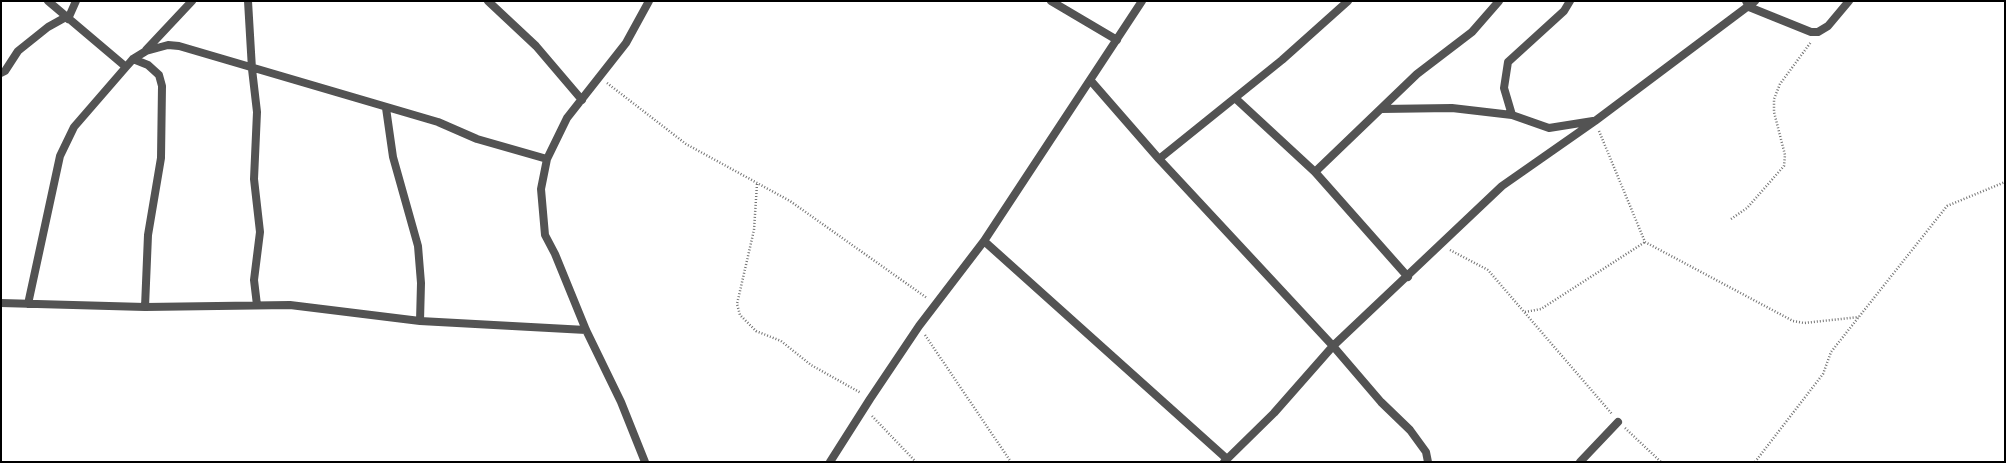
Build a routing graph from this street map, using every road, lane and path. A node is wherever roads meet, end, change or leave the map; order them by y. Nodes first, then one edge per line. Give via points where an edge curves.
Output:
1 (48, 1) edge
2 (76, 1) edge
3 (192, 1) edge
4 (248, 1) edge
5 (488, 1) edge
6 (649, 1) edge
7 (1052, 1) edge
8 (1142, 1) edge
9 (1348, 1) edge
10 (1499, 1) edge
11 (1570, 1) edge
12 (1849, 1) edge
13 (1750, 3) edge
14 (67, 18) junction
15 (1818, 32) junction
16 (1117, 40) junction
17 (146, 51) junction
18 (133, 59) junction
19 (126, 67) junction
20 (252, 69) junction
21 (1, 73) edge
22 (600, 78) junction
23 (1091, 81) junction
24 (1235, 98) junction
25 (582, 100) junction
26 (386, 108) junction
27 (1381, 109) junction
28 (1512, 115) junction
29 (1595, 121) junction
30 (547, 159) junction
31 (1159, 159) junction
32 (1315, 172) junction
33 (2005, 182) edge
34 (757, 184) junction
35 (1731, 219) dead end
36 (984, 241) junction
37 (1645, 242) junction
38 (1439, 244) junction
39 (1408, 277) junction
40 (1, 303) edge
41 (28, 304) junction
42 (936, 304) junction
43 (257, 305) junction
44 (144, 307) junction
45 (1524, 312) junction
46 (1859, 317) junction
47 (420, 321) junction
48 (919, 326) junction
49 (586, 330) junction
50 (1333, 346) junction
51 (870, 398) junction
52 (863, 410) junction
53 (1618, 422) junction
54 (1225, 460) edge
55 (644, 462) edge
56 (830, 462) edge
57 (916, 462) edge
58 (1011, 462) edge
59 (1428, 462) edge
60 (1580, 462) edge
61 (1661, 462) edge
62 (1755, 462) edge

1 - 14 street
2 - 14 street
3 - 17 street
4 - 20 street
5 - 25 street via 536,46
6 - 22 street via 626,43
7 - 16 street
8 - 16 street
9 - 24 street
10 - 27 street via 1472,32 1417,74
11 - 28 street via 1564,11 1508,62 1504,88
12 - 15 street via 1828,26
13 - 15 street via 1811,32
13 - 29 street
14 - 19 street
14 - 21 street via 48,27 18,51
15 - 35 path via 1780,84 1774,99 1774,112 1785,155 1784,166 1747,208
16 - 23 street
17 - 18 street
17 - 20 street via 168,45 179,46
18 - 19 street
18 - 44 street via 148,65 159,75 162,86 161,158 148,235
19 - 41 street via 74,128 60,156
20 - 26 street via 319,86
20 - 43 street via 258,112 254,179 260,232 254,280
22 - 25 street
22 - 34 path via 686,144
23 - 31 street
23 - 36 street
24 - 31 street
24 - 32 street
25 - 30 street via 567,118
26 - 30 street via 438,122 477,139
26 - 47 street via 393,157 418,246 421,282
27 - 28 street via 1452,108
27 - 32 street
28 - 29 street via 1549,128
29 - 37 path
29 - 38 street via 1502,186
30 - 49 street via 541,189 545,235 556,254
31 - 50 street
32 - 39 street
33 - 46 path via 1947,206
34 - 42 path via 790,201
34 - 51 path via 754,230 737,304 740,315 756,331 781,341 811,365
36 - 42 street
36 - 54 street
37 - 45 path via 1541,308
37 - 46 path via 1793,321 1804,323
38 - 39 street
38 - 45 path via 1488,270
39 - 50 street
40 - 41 street
41 - 44 street
42 - 48 street
43 - 44 street
43 - 47 street via 290,305
45 - 53 path
46 - 62 path via 1831,352 1823,374
47 - 49 street
48 - 51 street
48 - 58 path
49 - 55 street via 621,402
50 - 54 street via 1274,413
50 - 59 street via 1410,430 1426,452
51 - 52 street
52 - 56 street
52 - 57 path via 874,417
53 - 60 street
53 - 61 path

